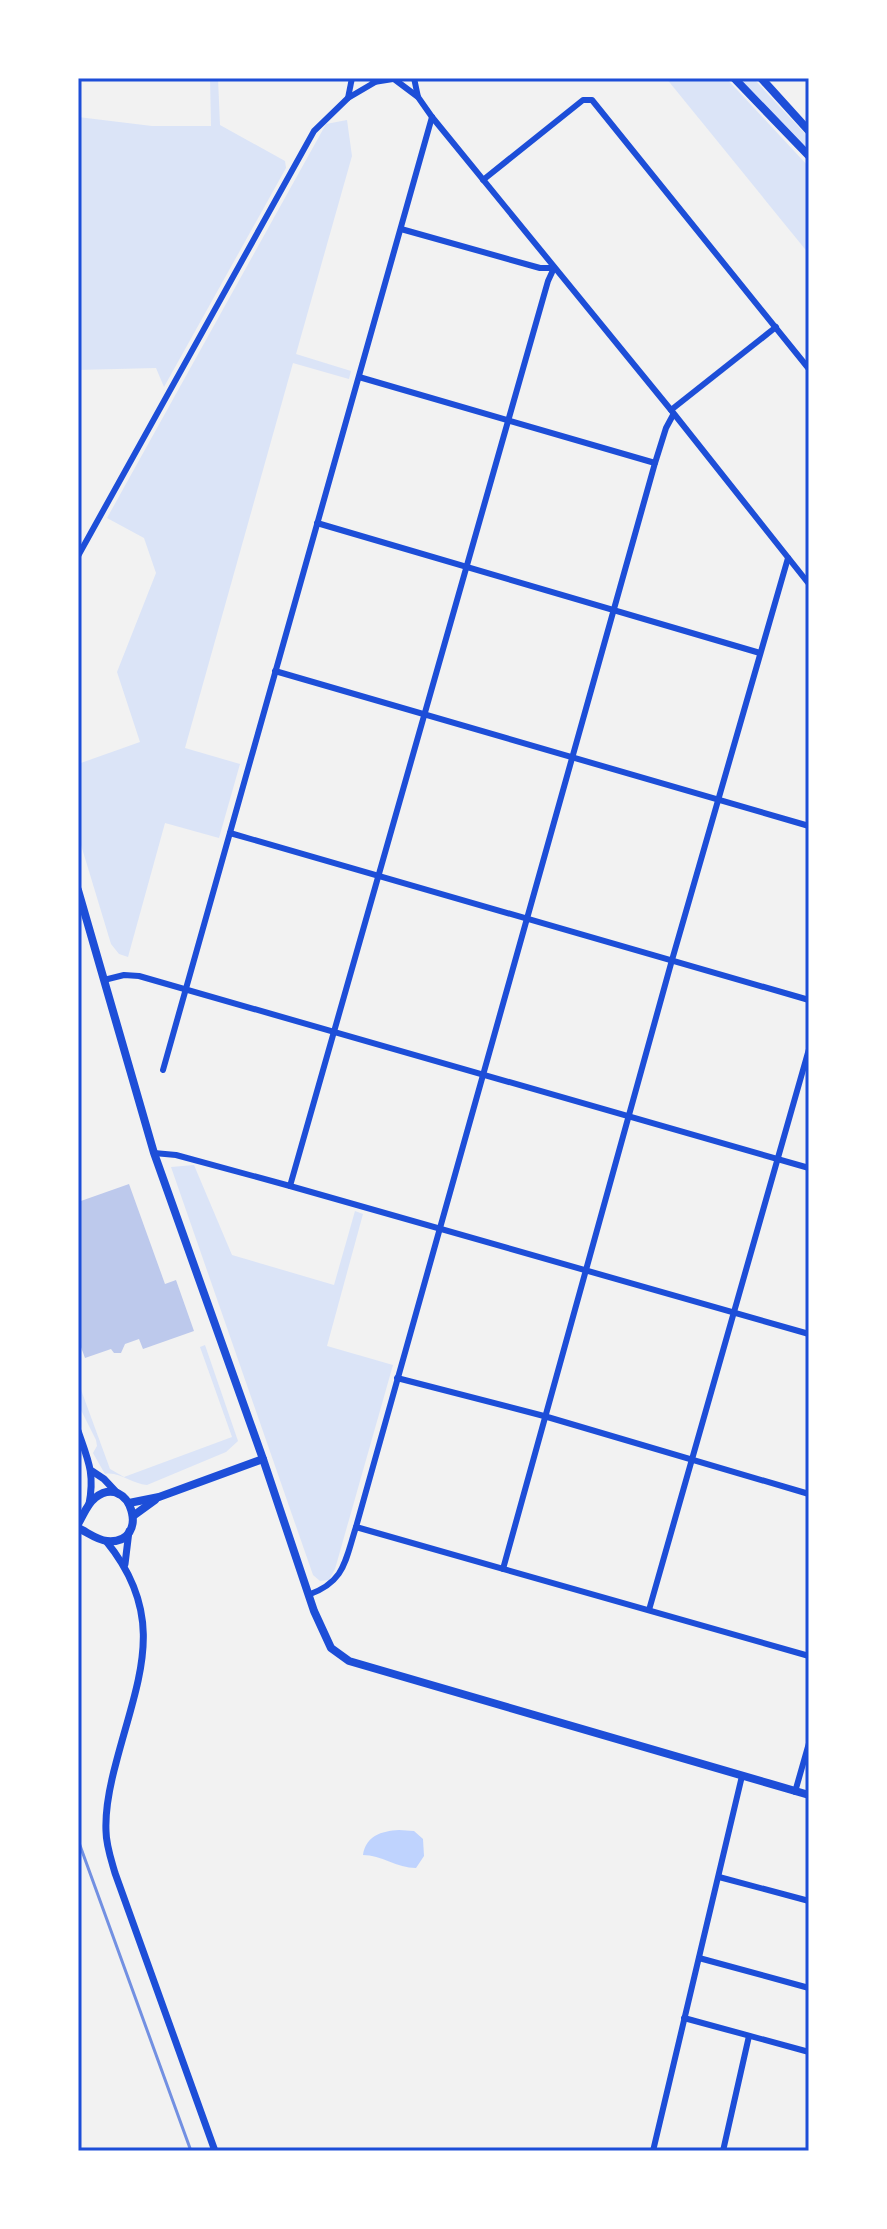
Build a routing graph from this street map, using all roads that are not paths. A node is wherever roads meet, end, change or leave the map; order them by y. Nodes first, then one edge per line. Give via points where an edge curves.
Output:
1 (352, 78) edge
2 (395, 78) edge
3 (414, 78) edge
4 (734, 78) edge
5 (761, 78) edge
6 (374, 79) edge
7 (418, 97) junction
8 (348, 98) junction
9 (432, 117) junction
10 (809, 131) edge
11 (809, 156) edge
12 (483, 180) junction
13 (401, 229) junction
14 (554, 268) junction
15 (776, 327) junction
16 (809, 369) edge
17 (359, 377) junction
18 (672, 412) junction
19 (508, 420) junction
20 (655, 463) junction
21 (317, 523) junction
22 (78, 556) edge
23 (788, 558) junction
24 (467, 567) junction
25 (809, 584) edge
26 (613, 610) junction
27 (760, 653) junction
28 (275, 671) junction
29 (425, 713) junction
30 (571, 757) junction
31 (719, 800) junction
32 (809, 826) edge
33 (230, 833) junction
34 (377, 876) junction
35 (78, 890) edge
36 (526, 918) junction
37 (672, 960) junction
38 (104, 980) junction
39 (186, 989) junction
40 (809, 1000) edge
41 (335, 1032) junction
42 (809, 1049) edge
43 (163, 1070) dead end
44 (483, 1073) junction
45 (629, 1116) junction
46 (154, 1153) junction
47 (778, 1159) junction
48 (809, 1168) edge
49 (290, 1186) junction
50 (438, 1228) junction
51 (586, 1270) junction
52 (733, 1313) junction
53 (809, 1334) edge
54 (397, 1378) junction
55 (544, 1416) junction
56 (78, 1431) edge
57 (263, 1459) junction
58 (693, 1460) junction
59 (92, 1471) junction
60 (118, 1494) junction
61 (809, 1494) edge
62 (159, 1497) junction
63 (129, 1503) junction
64 (87, 1508) junction
65 (133, 1516) junction
66 (78, 1526) edge
67 (356, 1527) junction
68 (129, 1531) junction
69 (95, 1536) junction
70 (106, 1541) junction
71 (125, 1564) junction
72 (503, 1569) junction
73 (308, 1595) junction
74 (649, 1610) junction
75 (809, 1656) edge
76 (809, 1743) edge
77 (742, 1776) junction
78 (795, 1792) junction
79 (809, 1795) edge
80 (719, 1877) junction
81 (809, 1901) edge
82 (699, 1958) junction
83 (809, 1988) edge
84 (684, 2018) junction
85 (749, 2036) junction
86 (809, 2052) edge
87 (215, 2151) edge
88 (653, 2151) edge
89 (724, 2151) edge

1 - 8 street
2 - 6 street
2 - 7 street
3 - 7 street
4 - 11 main road
5 - 10 main road
6 - 8 street
7 - 9 street
8 - 22 street via 314,131
9 - 12 street
9 - 13 street
12 - 14 street
12 - 15 street via 583,100 592,100
13 - 14 street
13 - 17 street
14 - 18 street
14 - 19 street
15 - 16 street
15 - 18 street
17 - 19 street
17 - 21 street
18 - 20 street
18 - 23 street
19 - 20 street
19 - 24 street
20 - 26 street
21 - 24 street
21 - 28 street
23 - 25 street
23 - 27 street
24 - 26 street
24 - 29 street
26 - 27 street
26 - 30 street
27 - 31 street
28 - 29 street
28 - 33 street
29 - 30 street
29 - 34 street
30 - 31 street
30 - 36 street
31 - 32 street
31 - 37 street
33 - 34 street
33 - 39 street
34 - 36 street
34 - 41 street
35 - 38 main road
36 - 37 street
36 - 44 street
37 - 40 street
37 - 45 street
38 - 39 street via 139,976
38 - 46 main road
39 - 41 street
39 - 43 street
41 - 44 street
41 - 49 street
42 - 47 street
44 - 45 street
44 - 50 street
45 - 47 street
45 - 51 street
46 - 49 street
46 - 57 main road
47 - 48 street
47 - 52 street
49 - 50 street
50 - 51 street
50 - 54 street
51 - 52 street
51 - 55 street
52 - 53 street
52 - 58 street
54 - 55 street
54 - 67 street
55 - 58 street
55 - 72 street
56 - 59 street
57 - 62 main road
57 - 73 main road
58 - 61 street
58 - 74 street
59 - 60 street
59 - 64 street
60 - 63 main road
60 - 64 main road via 102,1494
62 - 63 main road
62 - 65 main road
63 - 65 main road
64 - 66 main road
64 - 69 main road via 87,1526
65 - 68 main road
66 - 69 main road
67 - 72 street
67 - 73 street via 332,1584
68 - 70 main road
68 - 71 street
69 - 70 main road
70 - 71 street
71 - 87 street via 143,1618 145,1642 110,1787 106,1841
72 - 74 street
73 - 77 main road via 328,1643 349,1661
74 - 75 street
76 - 78 street
77 - 78 main road
77 - 80 street
78 - 79 main road
80 - 81 street
80 - 82 street
82 - 83 street
82 - 84 street
84 - 85 street
84 - 88 street
85 - 86 street
85 - 89 street

